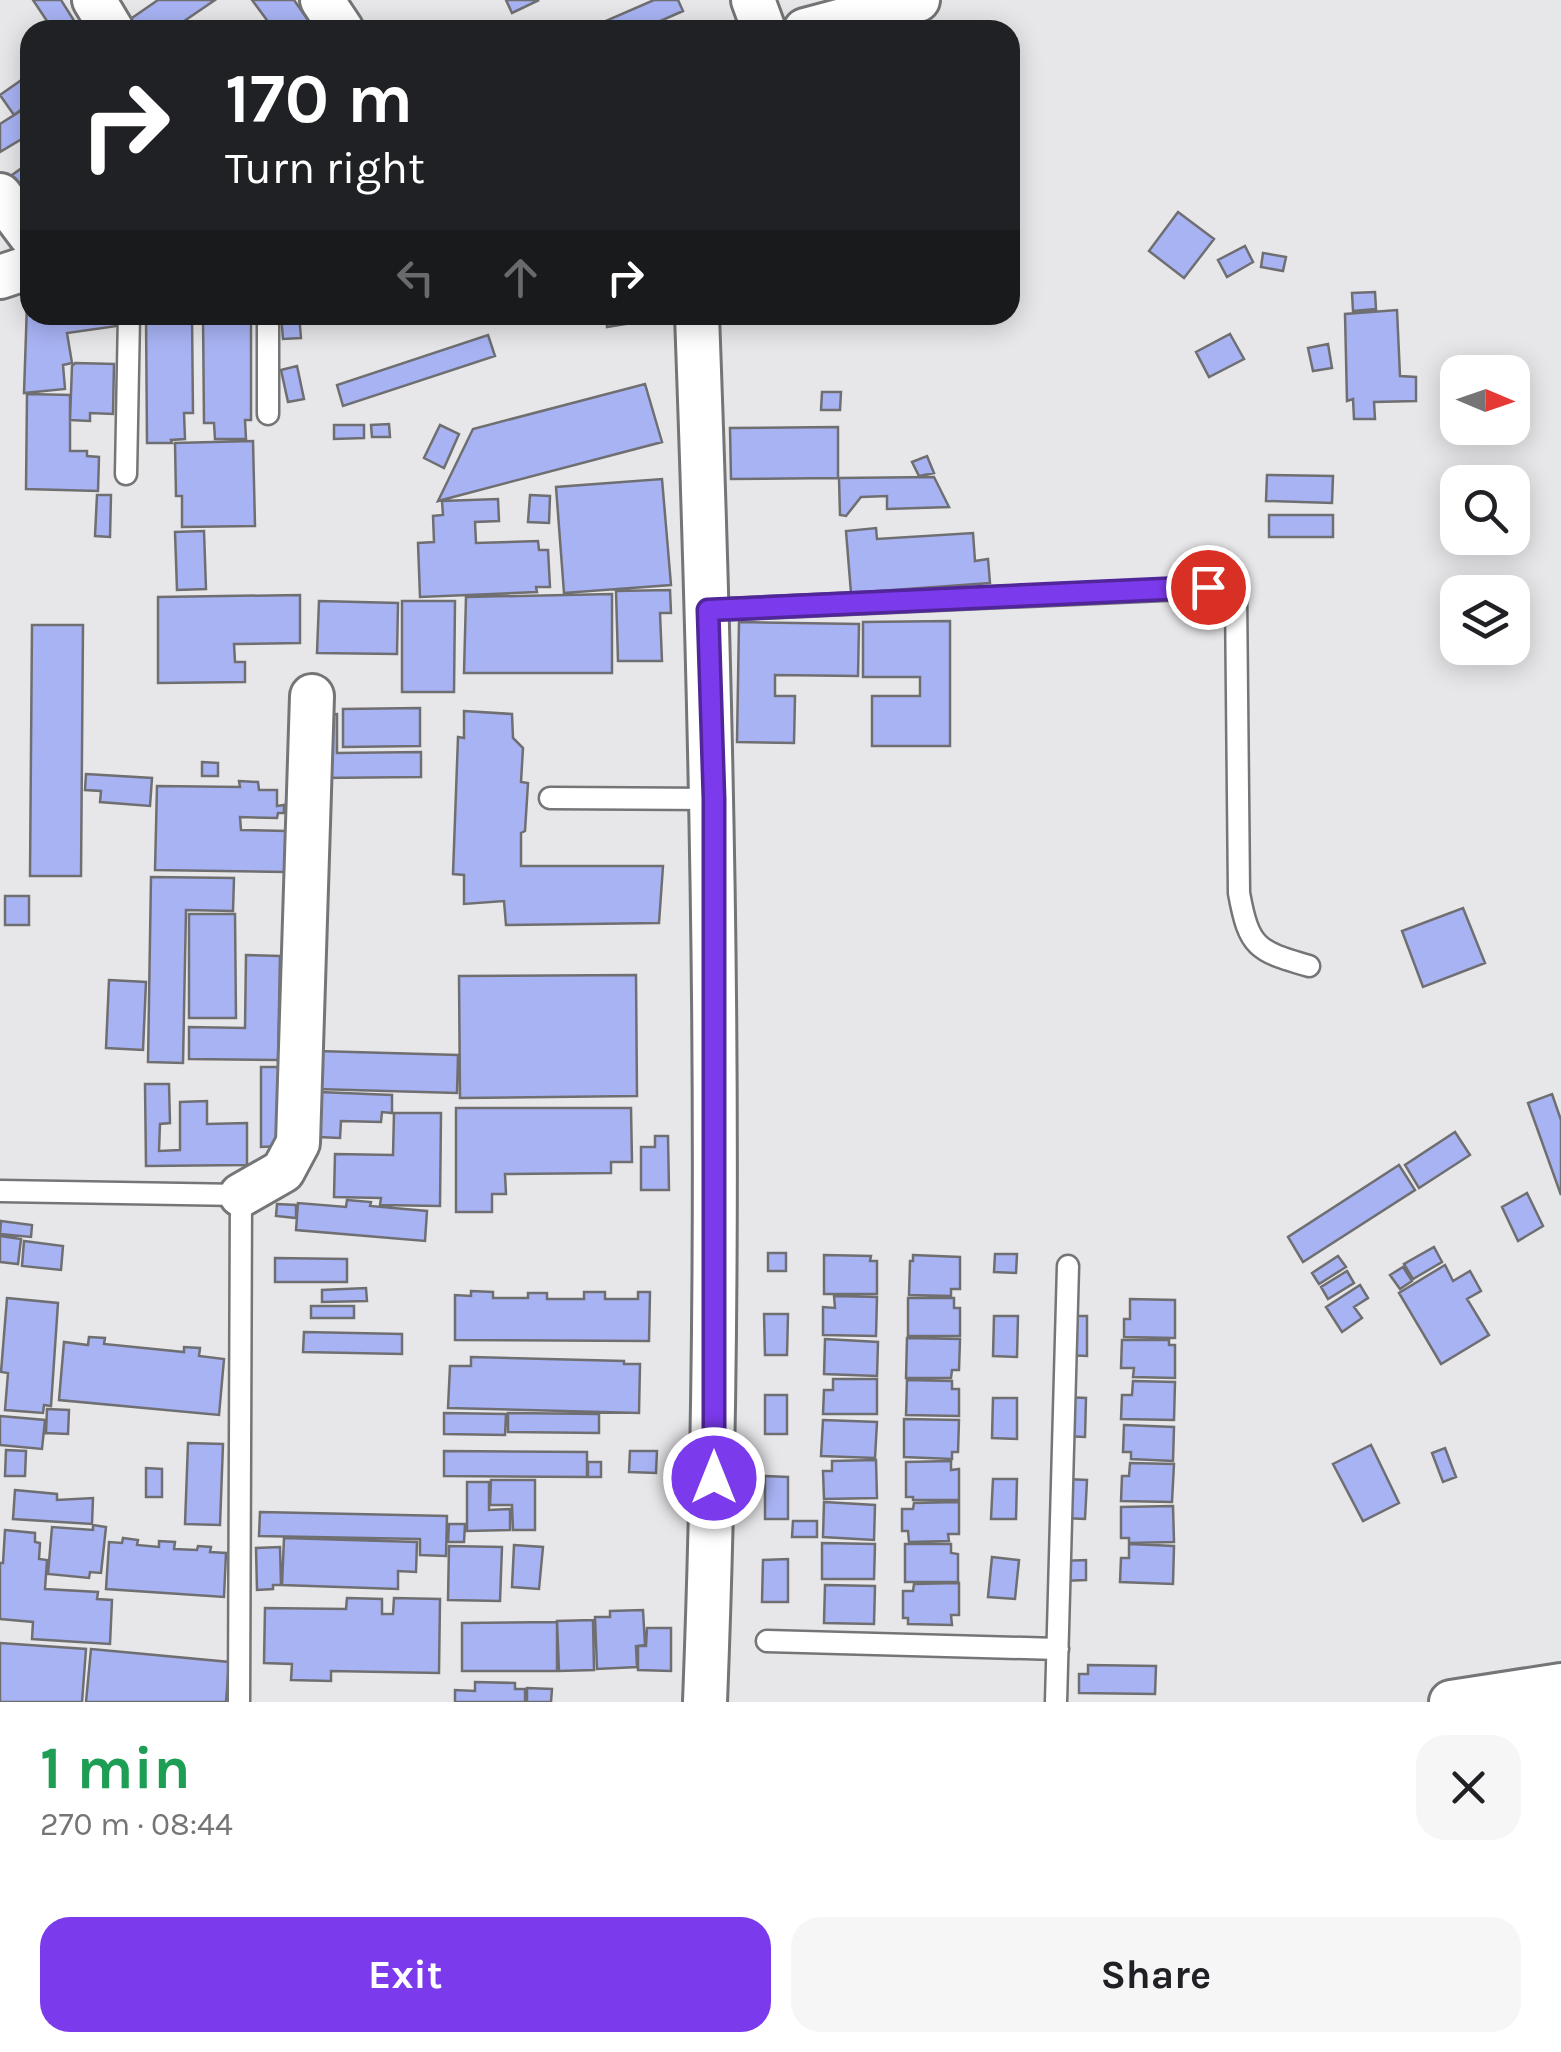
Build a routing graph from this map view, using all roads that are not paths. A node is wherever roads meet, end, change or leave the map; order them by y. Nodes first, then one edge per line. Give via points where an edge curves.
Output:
1 (918, 0) edge
2 (843, 20) edge
3 (0, 195) edge
4 (20, 222) edge
5 (129, 325) edge
6 (268, 325) edge
7 (697, 325) edge
8 (268, 414) dead end
9 (126, 474) dead end
10 (708, 610) junction
11 (312, 696) dead end
12 (550, 798) dead end
13 (714, 799) junction
14 (1309, 966) dead end
15 (0, 1191) edge
16 (241, 1195) junction
17 (1068, 1266) dead end
18 (767, 1641) dead end
19 (1058, 1649) junction
20 (1561, 1684) edge
21 (1474, 1700) edge
22 (239, 1702) edge
23 (704, 1702) edge
24 (1056, 1702) edge

1 - 2 street
3 - 4 street
5 - 9 lane
6 - 8 lane
7 - 10 street
10 - 13 street
10 - 14 lane via 1230,587 1236,594 1239,893 1245,926 1264,953
11 - 16 street via 298,1143 283,1170
12 - 13 lane
13 - 23 street via 714,1478
15 - 16 lane
16 - 22 lane
17 - 19 lane
18 - 19 lane
19 - 24 lane
20 - 21 street

